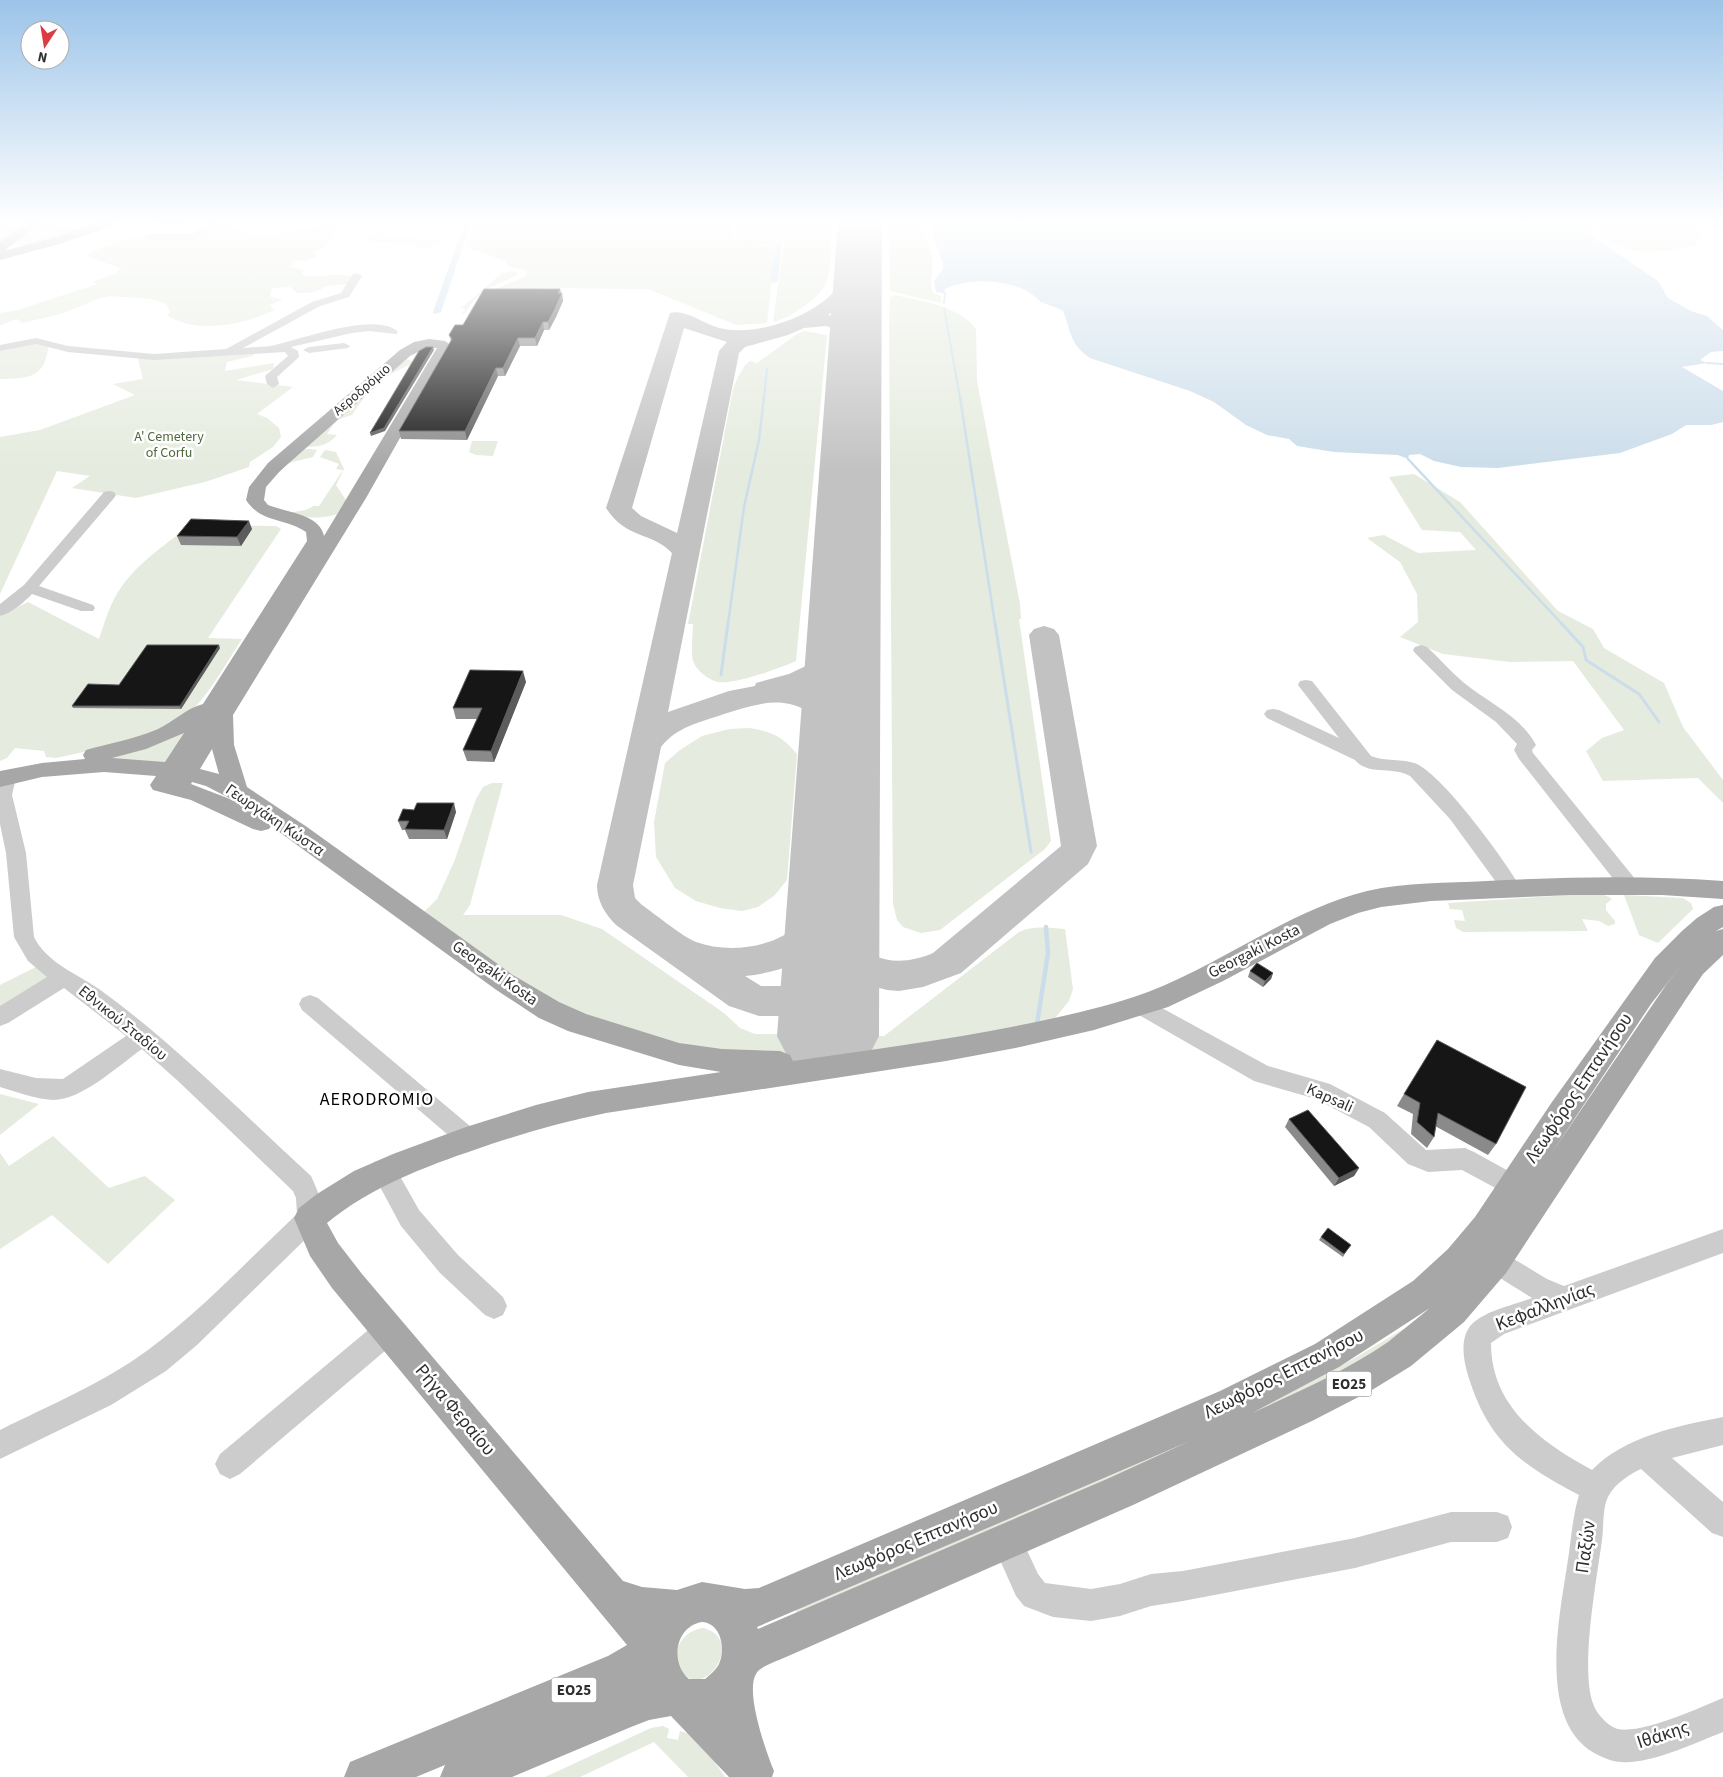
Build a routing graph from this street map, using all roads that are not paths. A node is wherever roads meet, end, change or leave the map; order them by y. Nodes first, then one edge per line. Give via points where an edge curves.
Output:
1 (314, 305) edge
2 (392, 332) dead end
3 (344, 346) dead end
4 (0, 348) edge
5 (274, 349) junction
6 (226, 352) junction
7 (294, 353) junction
8 (273, 384) dead end
9 (109, 494) dead end
10 (348, 512) junction
11 (288, 517) junction
12 (29, 588) junction
13 (284, 603) junction
14 (87, 608) dead end
15 (0, 611) edge
16 (1421, 650) dead end
17 (1306, 685) dead end
18 (220, 707) junction
19 (1273, 714) dead end
20 (1363, 757) junction
21 (42, 770) junction
22 (175, 779) junction
23 (5, 784) edge
24 (237, 791) junction
25 (328, 856) junction
26 (1723, 882) edge
27 (1644, 886) junction
28 (1511, 888) junction
29 (1723, 890) edge
30 (1723, 914) edge
31 (1709, 936) edge
32 (65, 977) junction
33 (310, 1004) dead end
34 (1140, 1006) junction
35 (0, 1017) edge
36 (142, 1036) junction
37 (667, 1050) junction
38 (876, 1061) junction
39 (0, 1078) edge
40 (735, 1082) junction
41 (663, 1092) junction
42 (469, 1139) junction
43 (383, 1170) junction
44 (1514, 1187) junction
45 (310, 1218) junction
46 (1723, 1241) edge
47 (1483, 1254) junction
48 (1564, 1299) junction
49 (494, 1306) dead end
50 (389, 1330) junction
51 (1723, 1431) edge
52 (0, 1445) edge
53 (1645, 1453) junction
54 (230, 1464) dead end
55 (1596, 1488) junction
56 (1723, 1522) edge
57 (1497, 1527) dead end
58 (1007, 1542) junction
59 (610, 1595) junction
60 (698, 1607) junction
61 (658, 1647) junction
62 (736, 1669) junction
63 (679, 1696) junction
64 (1723, 1715) edge
65 (1603, 1739) joint
66 (755, 1774) edge
67 (365, 1777) edge
68 (461, 1777) edge

1 - 6 street
2 - 5 street via 385,328 363,328
3 - 7 street
4 - 6 street via 36,341 68,349 154,357
5 - 6 street
5 - 7 street via 287,349
7 - 8 street via 273,373
9 - 12 street
10 - 11 main road via 332,519
10 - 11 main road, Αεροδρόμιο via 445,349 443,345 425,344 405,353 264,476 254,492 256,504
10 - 13 main road, Αεροδρόμιο
11 - 13 main road, Αεροδρόμιο via 308,525 317,536
12 - 14 street
12 - 15 street
13 - 18 main road, Αεροδρόμιο
16 - 27 street via 1458,686 1502,718 1525,740 1525,755
17 - 20 street
18 - 21 main road via 156,738
18 - 22 main road, Αεροδρόμιο
18 - 24 main road via 222,748
19 - 20 street
20 - 28 street via 1372,763 1405,767 1417,772 1482,844
21 - 22 main road, Γεωργάκη Κώστα via 104,765
21 - 23 main road, Γεωργάκη Κώστα
22 - 23 main road, Γεωργάκη Κώστα via 94,778
22 - 24 main road, Γεωργάκη Κώστα via 213,780
22 - 25 main road, Γεωργάκη Κώστα
23 - 32 street, Εθνικού Σταδίου via 26,943 36,957
24 - 25 main road, Γεωργάκη Κώστα
25 - 37 main road, Georgaki Kosta via 504,982 549,1010 578,1023
26 - 27 main road, Georgaki Kosta via 1679,881
27 - 28 main road, Georgaki Kosta
27 - 29 main road, Georgaki Kosta
27 - 31 main road via 1690,895 1702,904
28 - 34 main road, Georgaki Kosta via 1370,899 1312,921 1181,989
30 - 31 main road, Λεωφόρος Επτανήσου / ΕΟ25
31 - 44 main road, Λεωφόρος Επτανήσου / ΕΟ25 via 1681,945 1654,978
31 - 47 main road, Λεωφόρος Επτανήσου / ΕΟ25 via 1694,967 1543,1193
32 - 35 street
32 - 36 street, Εθνικού Σταδίου
33 - 42 street
34 - 38 main road, Georgaki Kosta via 994,1042
34 - 44 street, Kapsali via 1262,1074 1322,1091 1377,1120 1417,1157 1428,1161 1465,1159
36 - 39 street via 72,1086 61,1090
36 - 45 street, Εθνικού Σταδίου via 302,1184 308,1198
37 - 38 main road, Georgaki Kosta via 742,1062
37 - 40 main road, Georgaki Kosta via 720,1072
37 - 41 main road via 675,1059 677,1068 675,1078
38 - 40 main road, Georgaki Kosta
40 - 41 main road, Georgaki Kosta
41 - 42 main road, Georgaki Kosta via 566,1109
42 - 43 main road, Georgaki Kosta
43 - 45 main road, Georgaki Kosta via 346,1190
43 - 49 street via 410,1218 449,1264
44 - 47 main road, Λεωφόρος Επτανήσου / ΕΟ25
45 - 50 main road, Ρήγα Φεραίου via 330,1260
45 - 52 street via 187,1336 156,1361 101,1395
46 - 48 street, Κεφαλληνίας
47 - 48 street via 1538,1288
47 - 58 main road, Λεωφόρος Επτανήσου / ΕΟ25 via 1452,1311 1432,1330 1374,1370 1302,1408
47 - 60 main road, Λεωφόρος Επτανήσου / ΕΟ25 via 1447,1274 1378,1325 1316,1362 1157,1438 773,1602 750,1609
48 - 55 street, Κεφαλληνίας via 1496,1324 1480,1334 1476,1346 1479,1370 1504,1423 1541,1455
50 - 54 street
50 - 59 main road, Ρήγα Φεραίου
51 - 53 street, Παξών
53 - 55 street, Παξών via 1622,1462
53 - 56 street
55 - 65 street, Παξών via 1580,1586 1574,1677 1580,1714
57 - 58 street via 1451,1527 1355,1553 1151,1590 1091,1605 1054,1601 1035,1595
58 - 62 main road, Λεωφόρος Επτανήσου / ΕΟ25 via 772,1642
59 - 60 main road, Λεωφόρος Επτανήσου via 642,1607
59 - 61 main road, Ρήγα Φεραίου
60 - 61 main road via 666,1625
60 - 62 main road via 728,1611 740,1629 742,1645
61 - 63 main road via 657,1664 661,1677
61 - 67 main road, ΕΟ25 via 622,1670
62 - 63 main road, Λεωφόρος Επτανήσου / ΕΟ25 via 720,1692 705,1699
62 - 66 main road via 737,1722
63 - 66 main road
63 - 68 main road, Λεωφόρος Επτανήσου / ΕΟ25 via 649,1700 630,1707
64 - 65 street, Ιθάκης via 1632,1746 1614,1745

